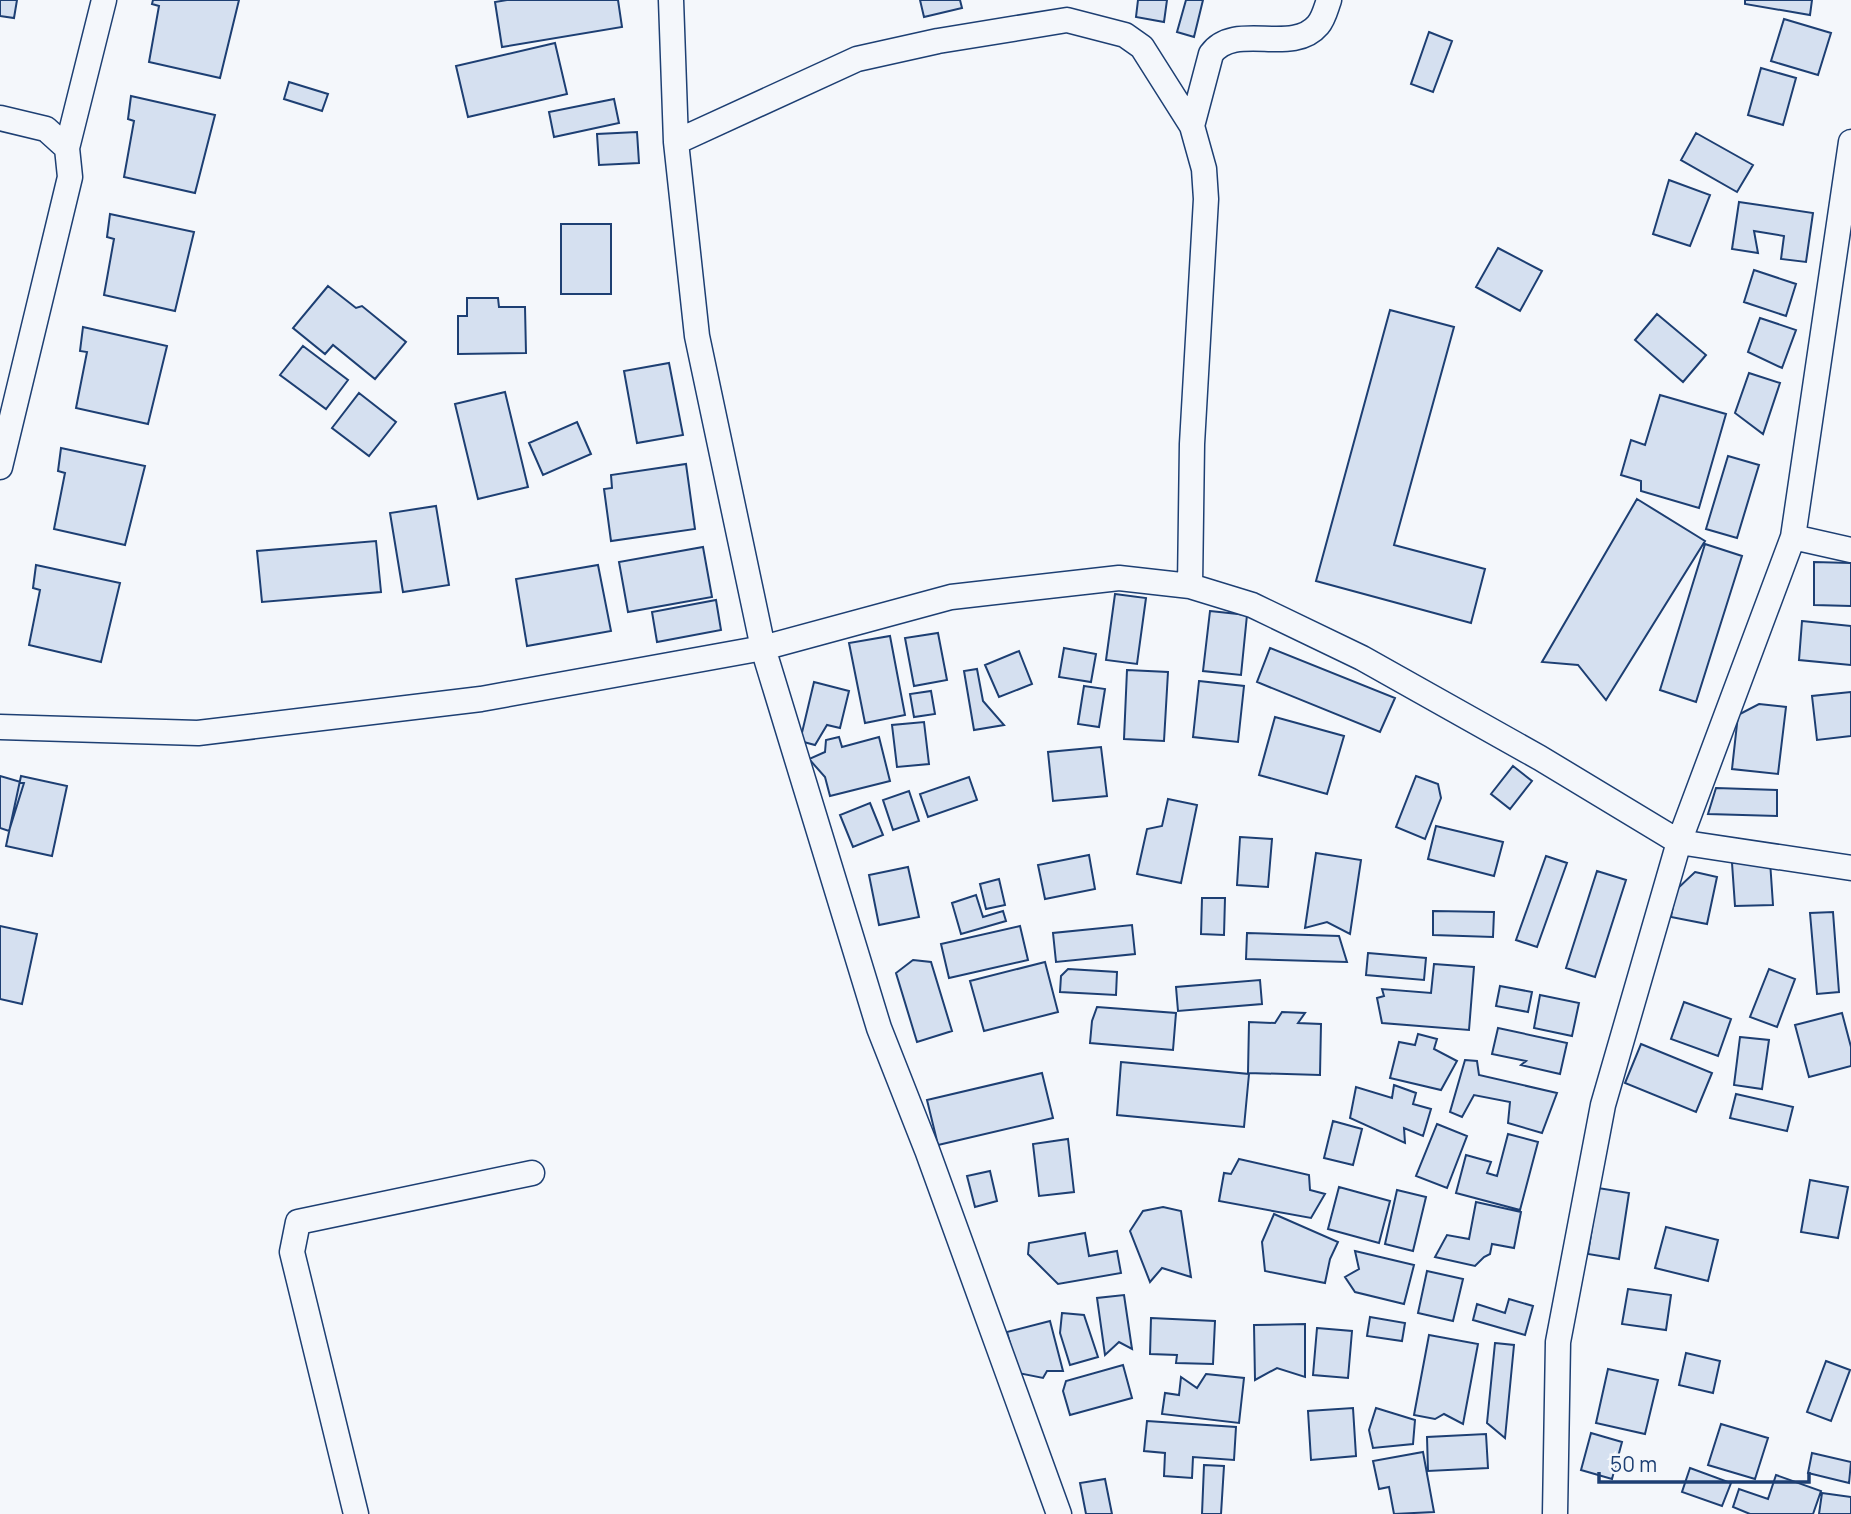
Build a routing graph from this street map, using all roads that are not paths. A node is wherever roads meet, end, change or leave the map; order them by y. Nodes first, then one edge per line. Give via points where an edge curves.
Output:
1 (104, 0) edge
2 (671, 0) edge
3 (1329, 0) edge
4 (1063, 10) edge
5 (0, 118) edge
6 (1192, 126) junction
7 (676, 142) junction
8 (1851, 142) edge
9 (67, 148) junction
10 (0, 467) edge
11 (1793, 537) junction
12 (1851, 550) edge
13 (1190, 586) junction
14 (763, 648) junction
15 (0, 727) edge
16 (1679, 842) junction
17 (1851, 868) edge
18 (532, 1173) dead end
19 (356, 1514) edge
20 (1059, 1514) edge
21 (1555, 1514) edge

1 - 9 street
2 - 7 street
3 - 6 street via 1323,18 1309,32 1291,38 1237,40 1216,47
4 - 6 street via 1125,35 1142,47
4 - 7 street via 857,59
5 - 9 street via 46,129
6 - 13 street via 1204,169 1206,199 1192,444
7 - 14 street via 696,336
8 - 11 street
9 - 10 street via 70,177
11 - 12 street
11 - 16 street
13 - 14 street via 1119,578 951,597
13 - 16 street via 1252,605 1362,658
14 - 15 street via 481,699 198,733
14 - 20 street via 879,1028
16 - 17 street
16 - 21 street via 1603,1105 1558,1342
18 - 19 street via 298,1222 292,1252

